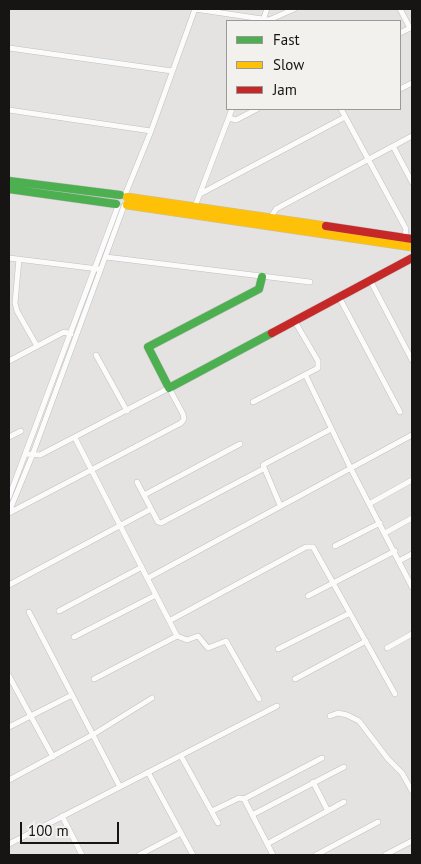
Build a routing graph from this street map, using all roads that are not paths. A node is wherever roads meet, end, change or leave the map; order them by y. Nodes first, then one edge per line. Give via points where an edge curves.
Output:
1 (195, 9) edge
2 (266, 9) edge
3 (294, 9) edge
4 (400, 9) edge
5 (263, 20) edge
6 (411, 28) edge
7 (9, 48) edge
8 (172, 71) junction
9 (9, 110) edge
10 (232, 110) edge
11 (255, 110) edge
12 (342, 110) edge
13 (345, 117) junction
14 (229, 118) junction
15 (151, 131) junction
16 (412, 136) edge
17 (393, 146) junction
18 (368, 159) junction
19 (9, 181) edge
20 (412, 182) edge
21 (9, 189) edge
22 (200, 194) junction
23 (123, 201) junction
24 (194, 211) junction
25 (269, 222) junction
26 (406, 241) edge
27 (412, 247) edge
28 (106, 257) junction
29 (9, 258) edge
30 (19, 260) junction
31 (412, 260) edge
32 (98, 269) junction
33 (262, 277) junction
34 (370, 280) junction
35 (310, 282) dead end
36 (339, 297) junction
37 (294, 320) junction
38 (69, 333) junction
39 (76, 335) junction
40 (37, 346) junction
41 (96, 355) dead end
42 (412, 360) edge
43 (9, 361) edge
44 (306, 376) junction
45 (169, 388) junction
46 (253, 402) dead end
47 (127, 411) junction
48 (400, 412) dead end
49 (331, 429) junction
50 (21, 431) dead end
51 (412, 435) edge
52 (9, 437) edge
53 (75, 438) junction
54 (240, 444) dead end
55 (25, 454) junction
56 (32, 456) junction
57 (90, 469) junction
58 (263, 469) junction
59 (351, 469) junction
60 (412, 480) edge
61 (137, 482) dead end
62 (144, 495) junction
63 (9, 497) edge
64 (369, 504) junction
65 (280, 505) dead end
66 (151, 509) junction
67 (9, 512) edge
68 (412, 518) edge
69 (380, 523) junction
70 (120, 525) junction
71 (385, 533) junction
72 (335, 546) dead end
73 (395, 551) junction
74 (412, 554) edge
75 (399, 561) junction
76 (142, 567) junction
77 (148, 578) junction
78 (334, 583) junction
79 (9, 585) edge
80 (412, 587) edge
81 (156, 595) junction
82 (308, 596) dead end
83 (29, 612) dead end
84 (59, 612) dead end
85 (350, 613) junction
86 (169, 621) junction
87 (412, 634) edge
88 (177, 636) junction
89 (74, 637) dead end
90 (366, 641) junction
91 (387, 648) dead end
92 (278, 649) dead end
93 (10, 679) edge
94 (94, 679) dead end
95 (295, 679) dead end
96 (395, 694) dead end
97 (72, 695) junction
98 (152, 698) dead end
99 (259, 699) dead end
100 (277, 706) dead end
101 (31, 715) junction
102 (330, 716) dead end
103 (9, 727) edge
104 (94, 734) junction
105 (181, 756) junction
106 (53, 757) junction
107 (322, 758) dead end
108 (344, 767) dead end
109 (148, 772) junction
110 (9, 780) edge
111 (313, 782) junction
112 (120, 787) junction
113 (412, 791) edge
114 (244, 799) junction
115 (344, 802) dead end
116 (212, 811) junction
117 (328, 811) junction
118 (252, 815) junction
119 (62, 816) junction
120 (378, 822) dead end
121 (218, 823) dead end
122 (181, 833) junction
123 (412, 841) edge
124 (9, 844) edge
125 (267, 844) junction
126 (82, 855) edge
127 (139, 855) edge
128 (193, 855) edge
129 (273, 855) edge
130 (316, 855) edge
131 (385, 855) edge

1 - 5 street
1 - 8 street
2 - 5 street
3 - 5 street
4 - 6 street
7 - 8 street
8 - 15 street
9 - 15 street
10 - 14 street
11 - 14 street via 236,120
12 - 13 street
13 - 18 street
13 - 22 street
14 - 22 street
15 - 23 street
16 - 17 street
17 - 18 street
17 - 20 street
18 - 25 street via 276,208
18 - 26 street via 406,229
19 - 23 street
21 - 23 street
22 - 24 street
23 - 24 street
23 - 28 street
23 - 32 street
24 - 25 street
25 - 26 street
26 - 27 street
28 - 32 street
28 - 33 street
29 - 30 street
30 - 32 street
30 - 40 street via 16,311
31 - 34 street
32 - 38 street
32 - 39 street
33 - 35 street
33 - 45 street via 259,289 148,347
34 - 36 street
34 - 42 street
36 - 37 street
36 - 48 street
37 - 44 street via 319,365
37 - 45 street
38 - 39 street
38 - 40 street via 64,332
38 - 55 street
39 - 56 street
40 - 43 street
41 - 47 street
44 - 46 street
44 - 49 street
45 - 47 street
45 - 57 street via 183,414 181,423
47 - 53 street
49 - 58 street via 264,463
49 - 59 street
50 - 52 street
51 - 59 street
53 - 56 street
53 - 57 street
54 - 62 street
55 - 56 street
55 - 63 street
56 - 67 street
57 - 67 street
57 - 70 street
58 - 65 street
58 - 66 street via 162,523 158,522
59 - 64 street
59 - 77 street
60 - 64 street
61 - 62 street
62 - 66 street
64 - 69 street
66 - 70 street
68 - 71 street
69 - 71 street
69 - 72 street
70 - 76 street
70 - 79 street
71 - 73 street
73 - 75 street
73 - 78 street
74 - 75 street
75 - 80 street
76 - 77 street
76 - 84 street
77 - 81 street
78 - 82 street
78 - 85 street
78 - 86 street via 317,552 313,547 306,547
81 - 86 street
81 - 89 street
83 - 97 street
85 - 90 street
85 - 92 street
86 - 88 street
87 - 91 street
88 - 94 street
88 - 99 street via 187,640 198,636 208,648 226,641
90 - 95 street
90 - 96 street
93 - 101 street
97 - 101 street
97 - 104 street
98 - 104 street
100 - 105 street
101 - 103 street
101 - 106 street
102 - 113 street via 338,713 359,721 388,760 402,773
104 - 106 street
104 - 112 street
105 - 109 street
105 - 116 street
106 - 110 street
107 - 114 street
108 - 111 street
109 - 112 street
109 - 122 street
111 - 117 street
111 - 118 street
112 - 119 street
114 - 116 street via 238,798
114 - 118 street
115 - 117 street
116 - 121 street
117 - 125 street
118 - 125 street
119 - 124 street
119 - 126 street
120 - 130 street
122 - 127 street
122 - 128 street
123 - 131 street
125 - 129 street

